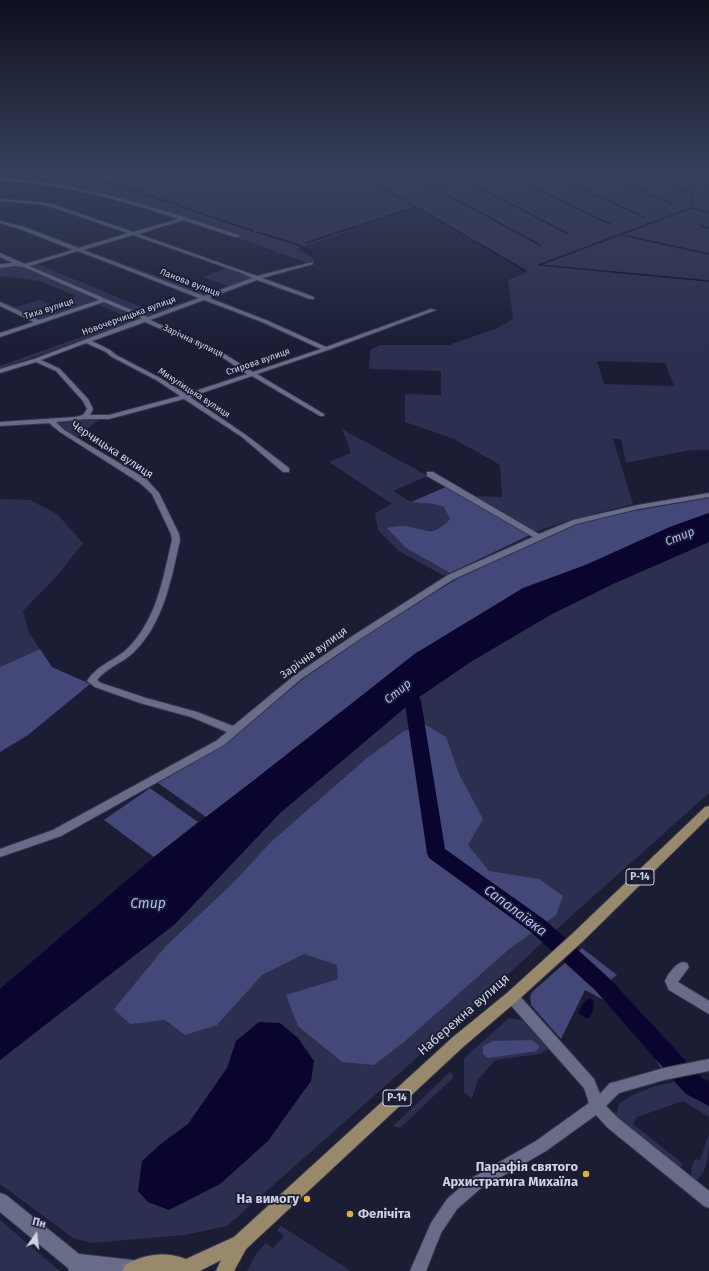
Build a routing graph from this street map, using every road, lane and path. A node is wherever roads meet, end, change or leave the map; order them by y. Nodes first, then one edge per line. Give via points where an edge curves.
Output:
1 (33, 232) edge
2 (226, 232) edge
3 (132, 233) joint
4 (237, 236) dead end
5 (78, 250) junction
6 (0, 256) edge
7 (311, 263) dead end
8 (0, 266) edge
9 (23, 266) junction
10 (257, 278) junction
11 (204, 298) junction
12 (312, 298) dead end
13 (104, 300) junction
14 (0, 304) edge
15 (433, 310) dead end
16 (145, 319) junction
17 (40, 322) junction
18 (0, 335) edge
19 (86, 341) junction
20 (326, 348) junction
21 (36, 360) junction
22 (0, 371) edge
23 (252, 374) junction
24 (185, 397) junction
25 (322, 414) dead end
26 (85, 417) junction
27 (51, 421) junction
28 (0, 424) edge
29 (286, 470) dead end
30 (430, 474) dead end
31 (709, 495) edge
32 (538, 537) junction
33 (235, 731) junction
34 (709, 810) edge
35 (0, 853) edge
36 (683, 967) dead end
37 (512, 997) junction
38 (709, 1008) edge
39 (709, 1065) edge
40 (597, 1106) junction
41 (709, 1200) edge
42 (2, 1202) edge
43 (240, 1243) junction
44 (76, 1266) edge
45 (189, 1269) edge
46 (132, 1270) edge
47 (225, 1271) edge
48 (418, 1271) edge

1 - 5 street, Ланова вулиця
2 - 4 street
3 - 5 street
3 - 10 street
5 - 9 street
5 - 11 street, Ланова вулиця
6 - 9 street, Зарічна вулиця
7 - 10 street, Новочерчицька вулиця
8 - 9 street, Зарічна вулиця
9 - 13 street, Зарічна вулиця
10 - 11 street, Новочерчицька вулиця
10 - 12 street
11 - 16 street, Новочерчицька вулиця
11 - 20 street, Ланова вулиця via 264,320
13 - 16 street, Зарічна вулиця
13 - 17 street, Тиха вулиця
14 - 17 street
15 - 20 street, Стирова вулиця
16 - 19 street, Новочерчицька вулиця
16 - 23 street, Зарічна вулиця via 222,354
17 - 18 street, Тиха вулиця
19 - 21 street, Новочерчицька вулиця
19 - 24 street, Микулицька вулиця via 160,380
20 - 23 street, Стирова вулиця
21 - 22 street, Новочерчицька вулиця
21 - 26 street, Черчицька вулиця via 58,370 86,400 90,409
23 - 24 street, Стирова вулиця
23 - 25 street, Зарічна вулиця
24 - 26 street, Стирова вулиця via 109,417
24 - 29 street, Микулицька вулиця via 244,436
26 - 27 street, Черчицька вулиця
27 - 28 street, Черчицька вулиця
27 - 33 street, Черчицька вулиця via 62,431 143,481 155,493 176,540 160,605 144,636 130,652 95,675 92,681 98,686 143,702 194,714
30 - 32 street
31 - 32 street, Зарічна вулиця via 638,507 573,522
32 - 33 street, Зарічна вулиця via 451,577 364,632 298,677
33 - 35 street, Зарічна вулиця via 220,743 77,823 57,833
34 - 37 main road, Набережна вулиця / Р-14 via 572,943
36 - 38 street via 671,981 673,986
37 - 40 street via 589,1084
37 - 43 main road, Набережна вулиця / Р-14 via 458,1042
39 - 40 street via 664,1074 616,1088
40 - 41 street via 613,1123
40 - 48 street via 541,1146 476,1184 452,1204 436,1228
42 - 44 street
43 - 45 main road, Набережна вулиця / Р-14
43 - 47 main road, Набережна вулиця / Р-14
44 - 46 street
45 - 46 main road via 160,1261

